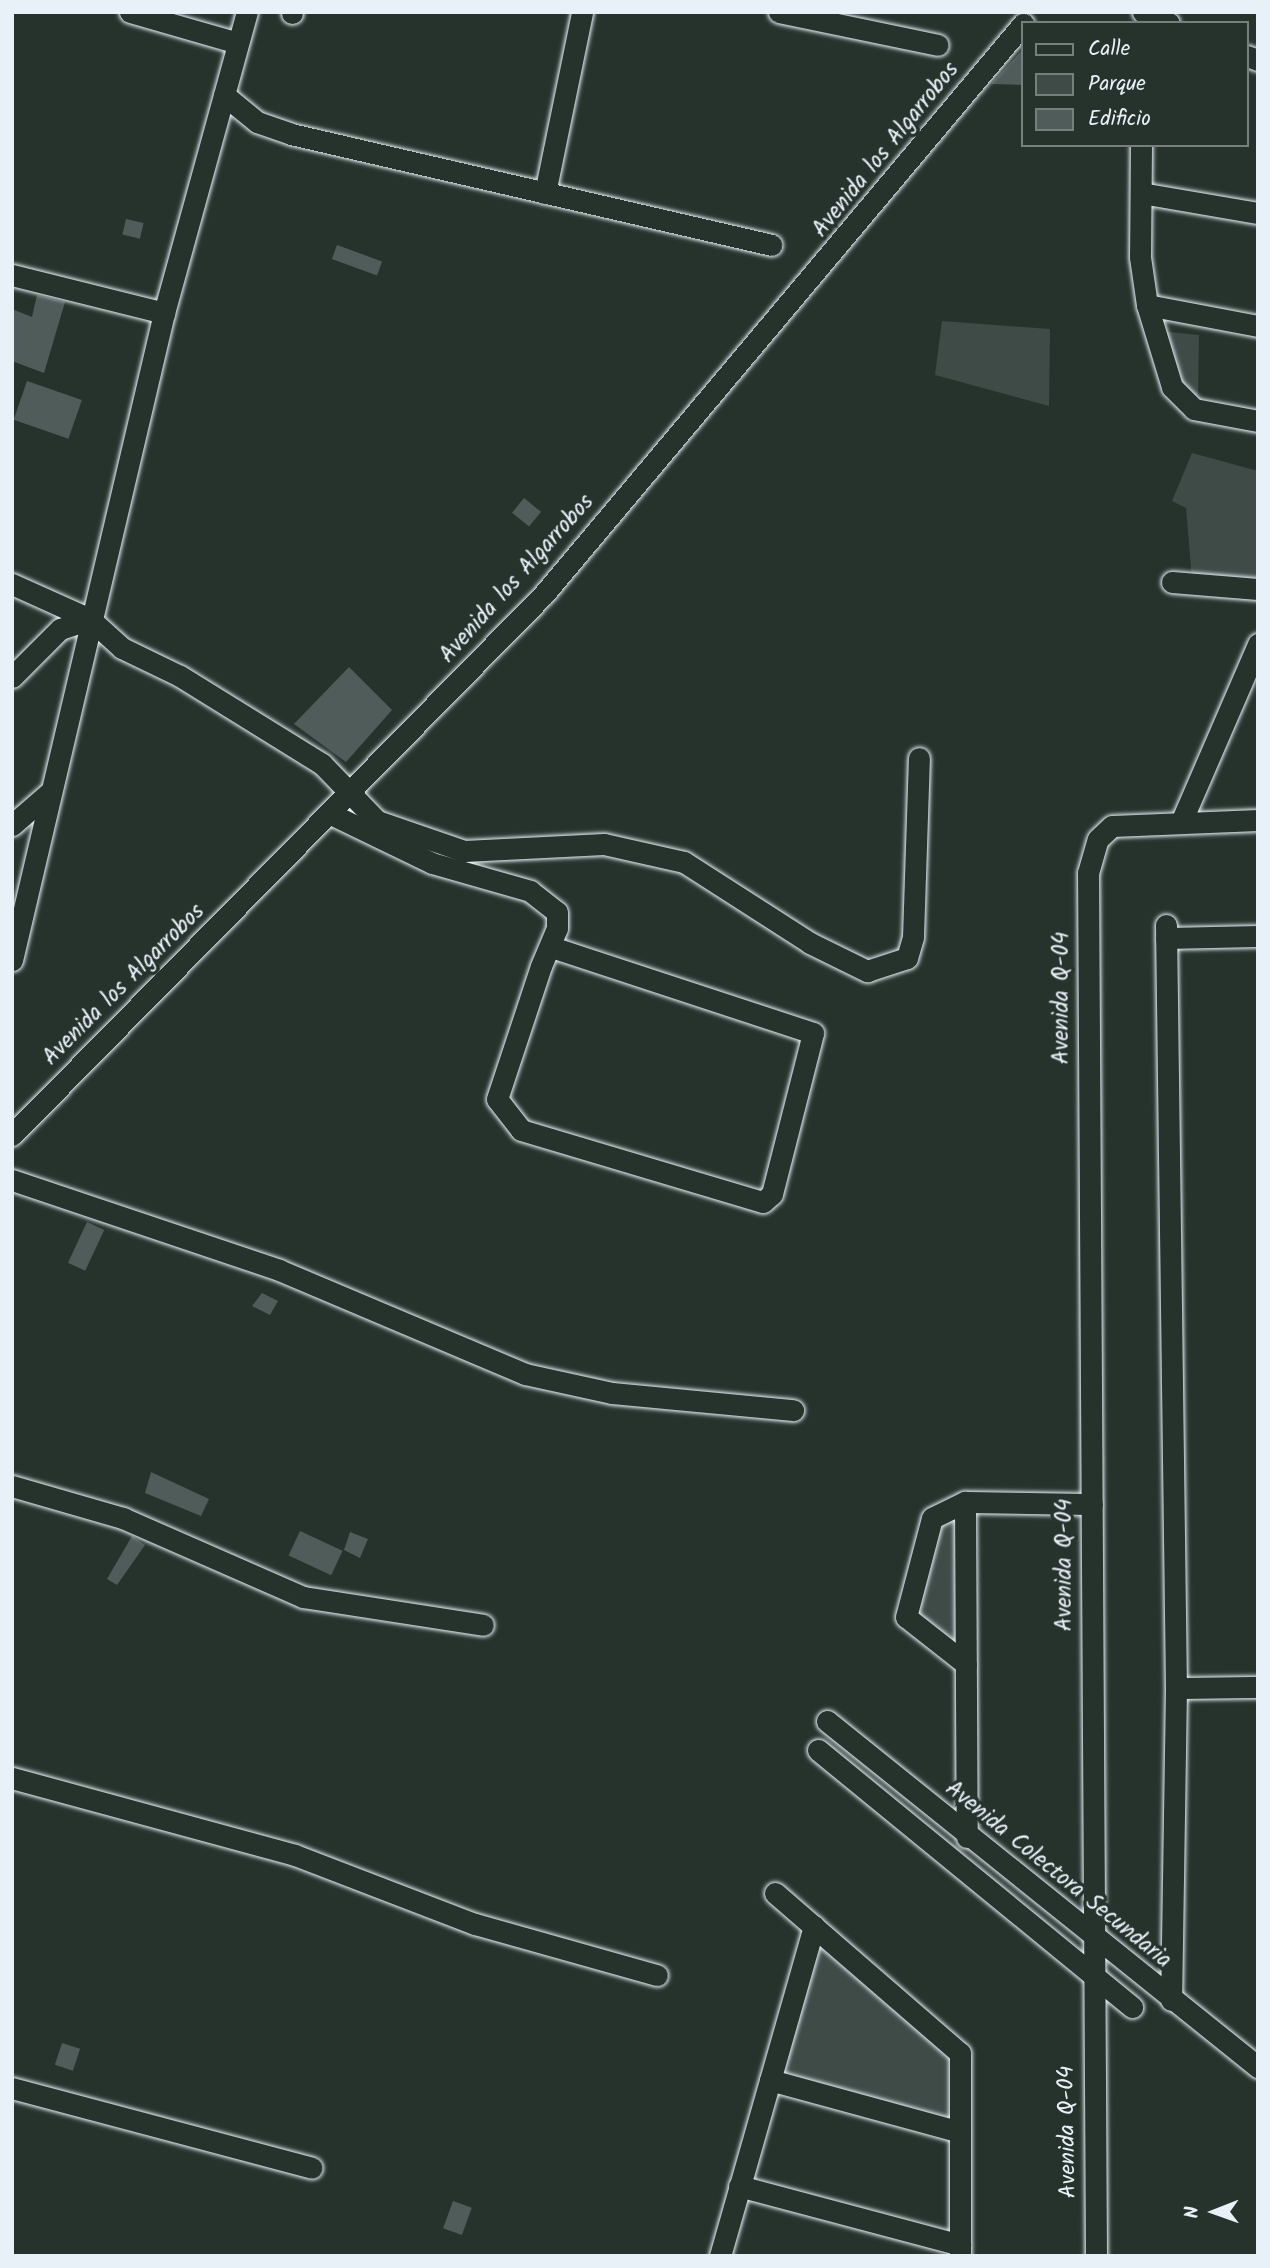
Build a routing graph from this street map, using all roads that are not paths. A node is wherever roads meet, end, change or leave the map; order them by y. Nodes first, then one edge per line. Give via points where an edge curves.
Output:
1 (130, 12) edge
2 (247, 12) edge
3 (582, 12) edge
4 (779, 12) edge
5 (1143, 12) edge
6 (1163, 21) edge
7 (1021, 28) edge
8 (238, 43) junction
9 (938, 45) dead end
10 (224, 95) junction
11 (1141, 147) edge
12 (545, 193) junction
13 (1141, 193) junction
14 (1258, 213) edge
15 (771, 245) dead end
16 (12, 275) edge
17 (1147, 305) junction
18 (164, 313) junction
19 (1258, 326) edge
20 (1257, 420) edge
21 (1172, 582) dead end
22 (12, 584) edge
23 (1258, 589) edge
24 (90, 619) junction
25 (1258, 644) edge
26 (12, 677) edge
27 (919, 758) dead end
28 (49, 793) junction
29 (350, 794) junction
30 (331, 814) junction
31 (1182, 820) junction
32 (1258, 820) edge
33 (12, 825) edge
34 (1258, 936) edge
35 (551, 947) junction
36 (12, 960) edge
37 (12, 1135) edge
38 (12, 1180) edge
39 (793, 1410) dead end
40 (12, 1486) edge
41 (965, 1502) junction
42 (1092, 1504) junction
43 (483, 1625) dead end
44 (966, 1664) junction
45 (1258, 1687) edge
46 (1176, 1688) junction
47 (827, 1721) dead end
48 (818, 1750) dead end
49 (12, 1778) edge
50 (967, 1837) junction
51 (775, 1893) dead end
52 (814, 1926) junction
53 (1092, 1939) junction
54 (657, 1975) dead end
55 (1093, 1976) junction
56 (1171, 2000) junction
57 (1132, 2007) dead end
58 (1258, 2067) edge
59 (770, 2080) junction
60 (12, 2088) edge
61 (960, 2132) junction
62 (312, 2168) dead end
63 (739, 2186) junction
64 (960, 2250) edge
65 (720, 2256) edge
66 (1096, 2256) edge

1 - 8 street
2 - 8 street
3 - 12 street
4 - 9 street
5 - 6 street
7 - 29 street, Avenida los Algarrobos via 544,594
8 - 10 street
10 - 12 street via 257,122 291,134
10 - 18 street
11 - 13 street
12 - 15 street
13 - 14 street
13 - 17 street
16 - 18 street
17 - 19 street
17 - 20 street via 1172,387 1194,409
18 - 24 street
21 - 23 street
22 - 24 street
24 - 26 street via 60,629
24 - 28 street
24 - 29 street via 122,648 180,676 322,764
25 - 31 street
27 - 29 street via 913,937 907,958 867,971 810,943 684,862 604,844 464,851 377,821
28 - 33 street
28 - 36 street
29 - 30 street, Avenida los Algarrobos
30 - 35 street via 432,863 548,900 557,912
30 - 37 street, Avenida los Algarrobos
31 - 32 street, Avenida Q-04
31 - 42 street, Avenida Q-04 via 1112,826 1098,839 1088,873
34 - 46 street via 1166,932
35 - 35 street via 497,1100 503,1112 521,1130 546,1139 763,1202 772,1194 813,1033
38 - 39 street via 279,1270 525,1374 612,1393
40 - 43 street via 122,1518 303,1597
41 - 42 street
41 - 44 street
41 - 44 street via 932,1518 905,1607 917,1631
42 - 53 street, Avenida Q-04
44 - 50 street
45 - 46 street
46 - 56 street
47 - 50 street, Avenida Colectora Secundaria
48 - 55 street
49 - 54 street via 295,1855 475,1924
50 - 53 street, Avenida Colectora Secundaria
51 - 52 street
52 - 59 street
52 - 61 street via 956,2046
53 - 55 street, Avenida Q-04
53 - 56 street, Avenida Colectora Secundaria
55 - 57 street
55 - 66 street, Avenida Q-04
56 - 58 street, Avenida Colectora Secundaria
59 - 61 street
59 - 63 street
60 - 62 street
61 - 64 street
63 - 64 street
63 - 65 street

